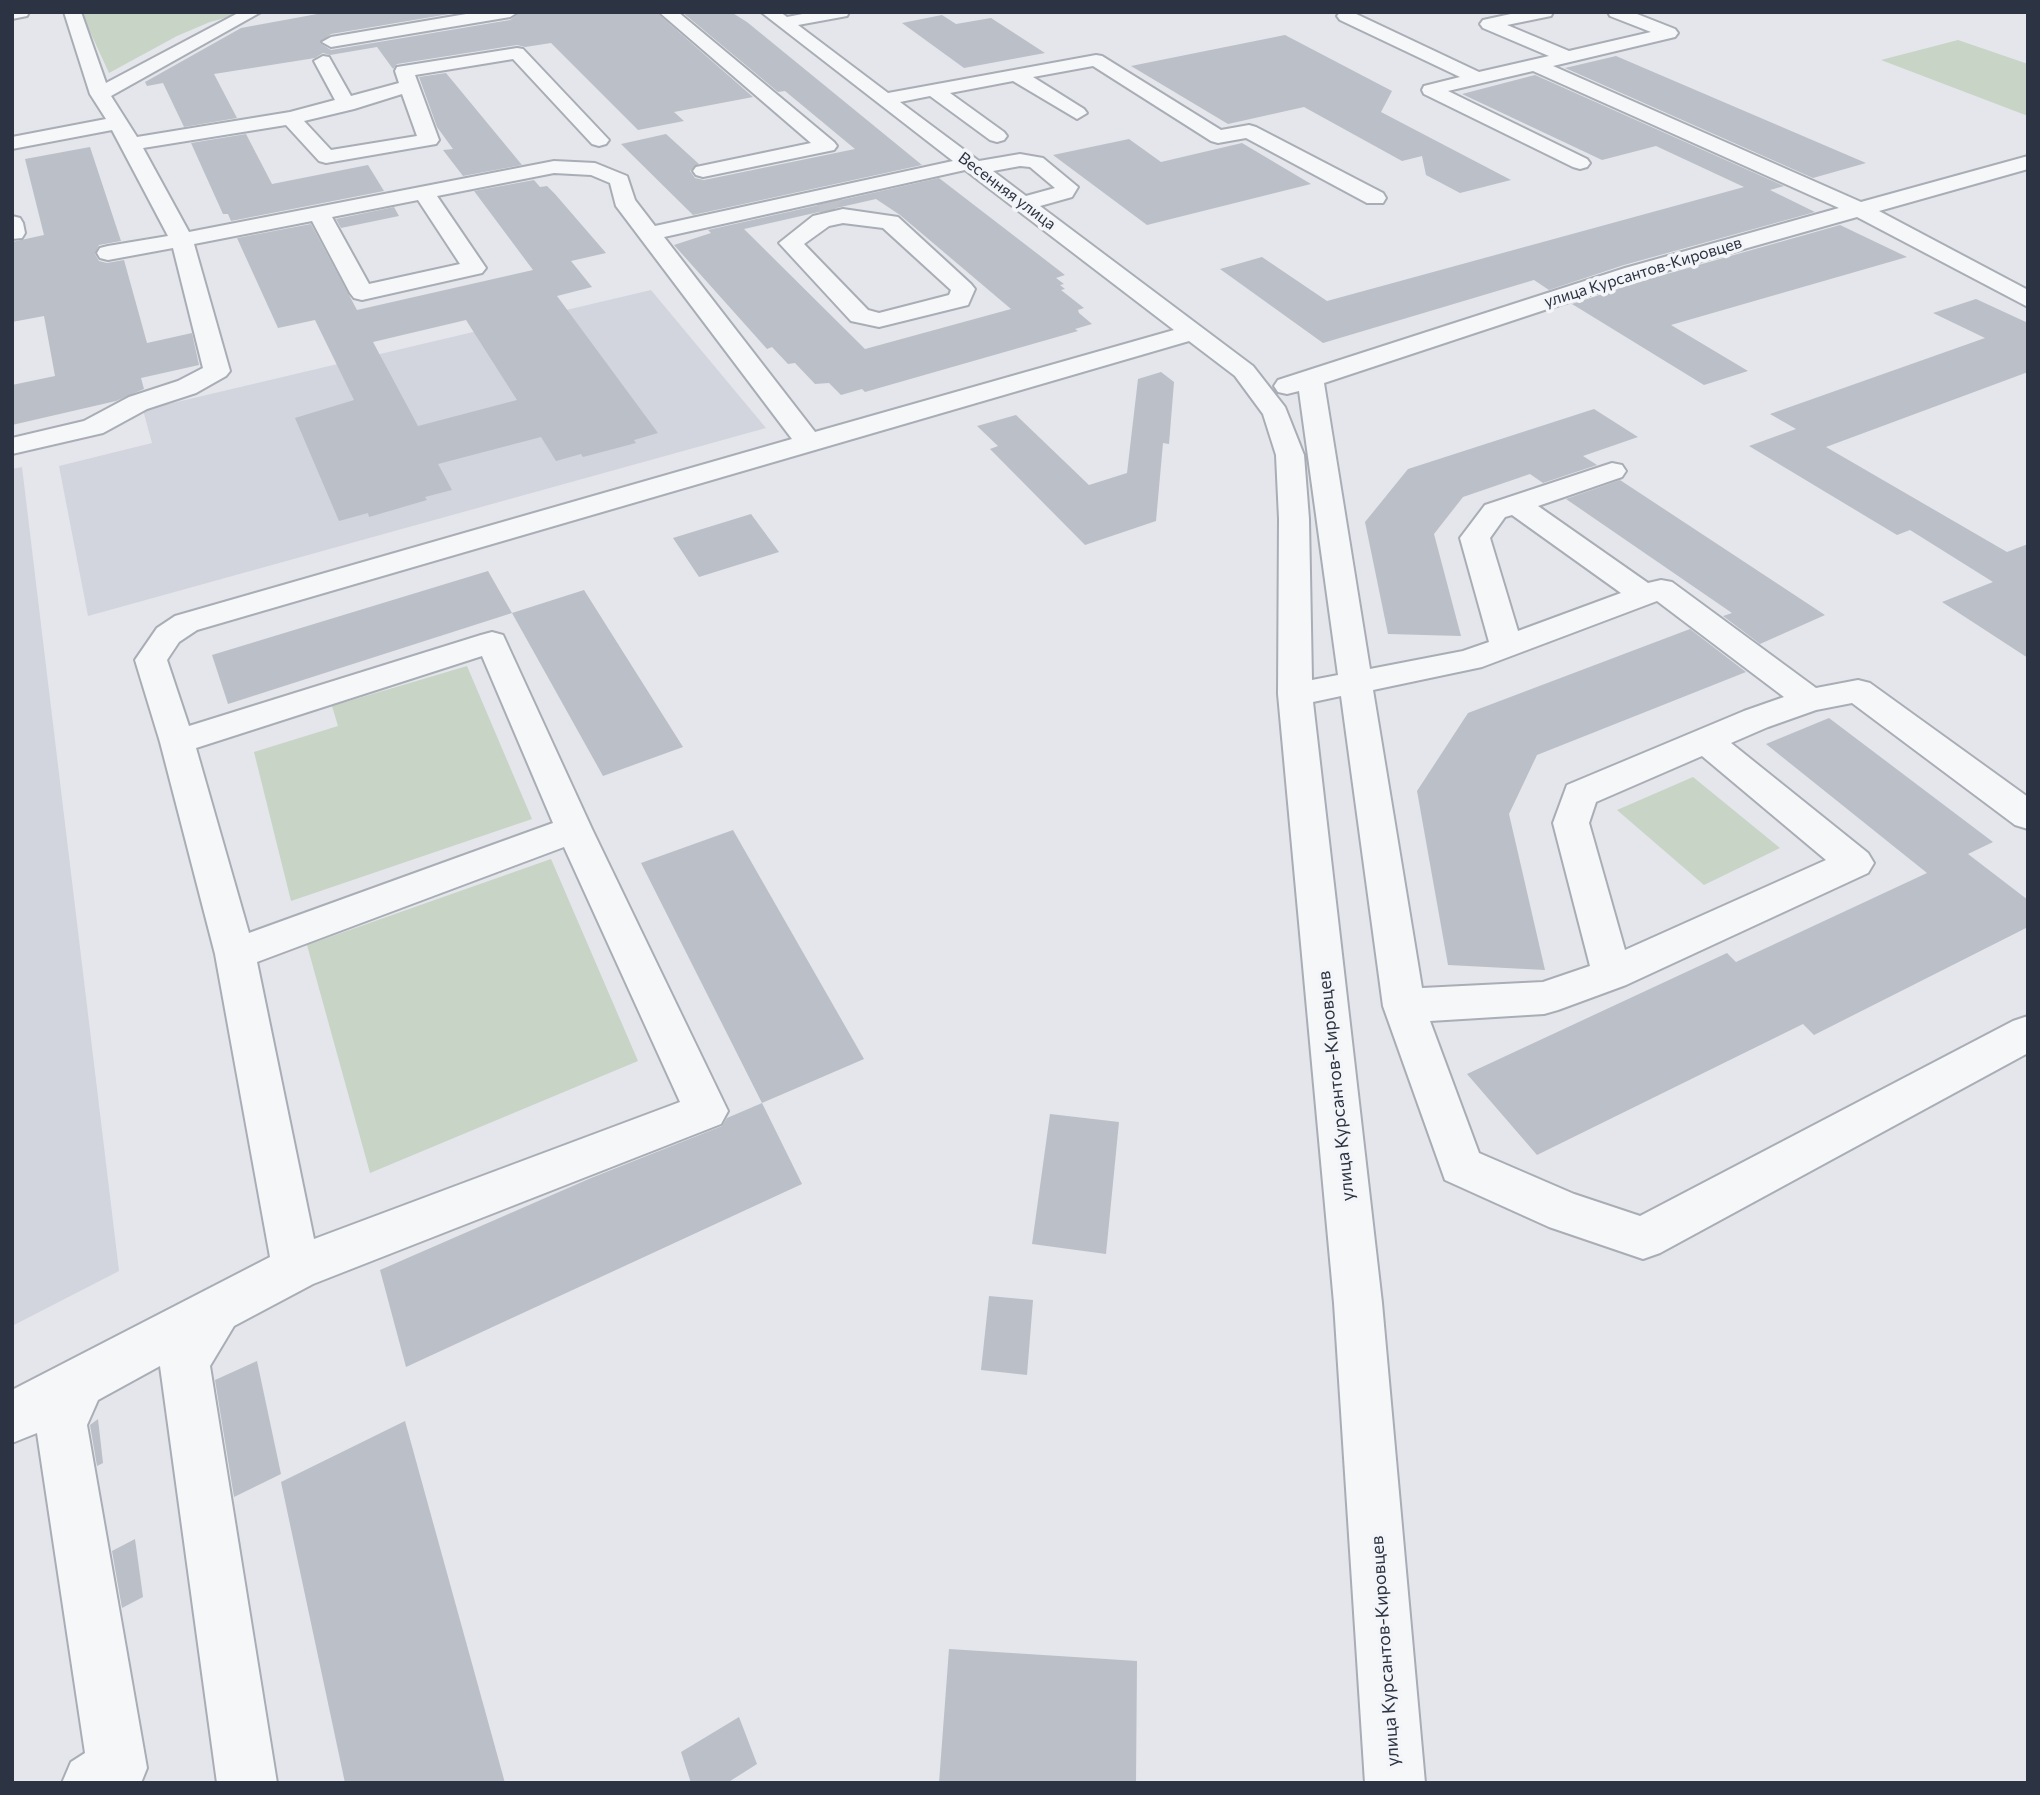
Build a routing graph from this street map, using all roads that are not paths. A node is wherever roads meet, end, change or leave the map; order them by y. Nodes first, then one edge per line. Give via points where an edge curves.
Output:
1 (22, 12) edge
2 (72, 12) edge
3 (253, 12) edge
4 (510, 12) edge
5 (667, 12) edge
6 (841, 12) edge
7 (1545, 12) edge
8 (1616, 12) edge
9 (12, 14) edge
10 (1346, 16) dead end
11 (1470, 16) dead end
12 (776, 18) edge
13 (1489, 24) junction
14 (331, 42) dead end
15 (1567, 57) junction
16 (323, 61) dead end
17 (1535, 65) junction
18 (1017, 75) junction
19 (1477, 78) junction
20 (409, 86) junction
21 (934, 90) junction
22 (100, 94) junction
23 (885, 99) junction
24 (347, 105) junction
25 (1077, 113) dead end
26 (291, 118) junction
27 (976, 121) junction
28 (119, 123) junction
29 (926, 130) junction
30 (997, 136) dead end
31 (599, 140) dead end
32 (12, 143) edge
33 (131, 144) junction
34 (2028, 162) edge
35 (1580, 163) dead end
36 (973, 165) junction
37 (703, 171) dead end
38 (424, 193) junction
39 (1375, 198) dead end
40 (1023, 204) junction
41 (820, 207) junction
42 (1859, 209) junction
43 (319, 213) junction
44 (649, 234) junction
45 (182, 240) junction
46 (108, 253) dead end
47 (2028, 300) edge
48 (1193, 332) junction
49 (1310, 378) junction
50 (1253, 383) junction
51 (809, 443) junction
52 (12, 446) edge
53 (1612, 471) dead end
54 (1516, 503) junction
55 (1644, 595) junction
56 (1506, 646) junction
57 (1354, 682) junction
58 (1295, 694) junction
59 (1810, 700) junction
60 (1706, 741) junction
61 (177, 742) junction
62 (2028, 816) edge
63 (574, 829) junction
64 (234, 954) junction
65 (1612, 974) junction
66 (1404, 1006) junction
67 (2028, 1033) edge
68 (296, 1268) junction
69 (217, 1310) junction
70 (80, 1382) junction
71 (12, 1418) edge
72 (92, 1783) edge
73 (247, 1783) edge
74 (1395, 1783) edge

1 - 9 street
2 - 22 street
3 - 22 street
4 - 14 street
5 - 37 street via 827,146
6 - 12 street
7 - 13 street
8 - 15 street via 1669,33
10 - 19 street
11 - 13 street
12 - 23 street, Весенняя улица
13 - 15 street
15 - 17 street
16 - 24 street
17 - 19 street
17 - 42 street
18 - 21 street
18 - 25 street
18 - 39 street via 1096,60 1218,136 1249,131
19 - 35 street via 1431,90
20 - 24 street
20 - 26 street via 429,140 326,157
20 - 31 street via 404,71 517,53
21 - 23 street
21 - 27 street
22 - 28 street
23 - 29 street, Весенняя улица
24 - 26 street
26 - 33 street
27 - 29 street
27 - 30 street
28 - 32 street
28 - 33 street
29 - 36 street, Весенняя улица
33 - 45 street
34 - 42 street, улица Курсантов-Кировцев
36 - 40 street, Весенняя улица
36 - 40 street via 1035,162 1066,187 1063,192
36 - 41 street
38 - 43 street
38 - 43 street via 474,268 362,293
38 - 44 street via 554,167 595,169 620,180 624,201
40 - 48 street, Весенняя улица
41 - 41 street via 890,222 963,289 960,300 879,320 860,316 790,243
41 - 44 street
42 - 47 street
42 - 49 street, улица Курсантов-Кировцев via 1633,273
43 - 45 street
44 - 51 street
45 - 46 street
45 - 52 street via 216,371 93,427
48 - 50 street, Весенняя улица
48 - 51 street
49 - 50 street, улица Курсантов-Кировцев
49 - 57 street
50 - 58 street, улица Курсантов-Кировцев via 1276,413 1290,455
51 - 61 street via 186,623 168,635 151,660
53 - 54 street
54 - 55 street
54 - 56 street via 1494,511 1475,538
55 - 56 street
55 - 59 street via 1661,589
56 - 57 street via 1470,660
57 - 58 street
57 - 66 street
58 - 74 street, улица Курсантов-Кировцев via 1358,1303
59 - 60 street
59 - 62 street via 1858,691
60 - 65 street via 1580,794 1572,823
60 - 65 street via 1855,863
61 - 63 street via 492,642
61 - 64 street
63 - 64 street
63 - 68 street via 706,1111
64 - 68 street
65 - 66 street via 1544,998
66 - 67 street via 1461,1166 1565,1212 1643,1238
68 - 69 street
69 - 70 street
69 - 73 street via 184,1362
70 - 71 street
70 - 72 street via 61,1425 117,1768

